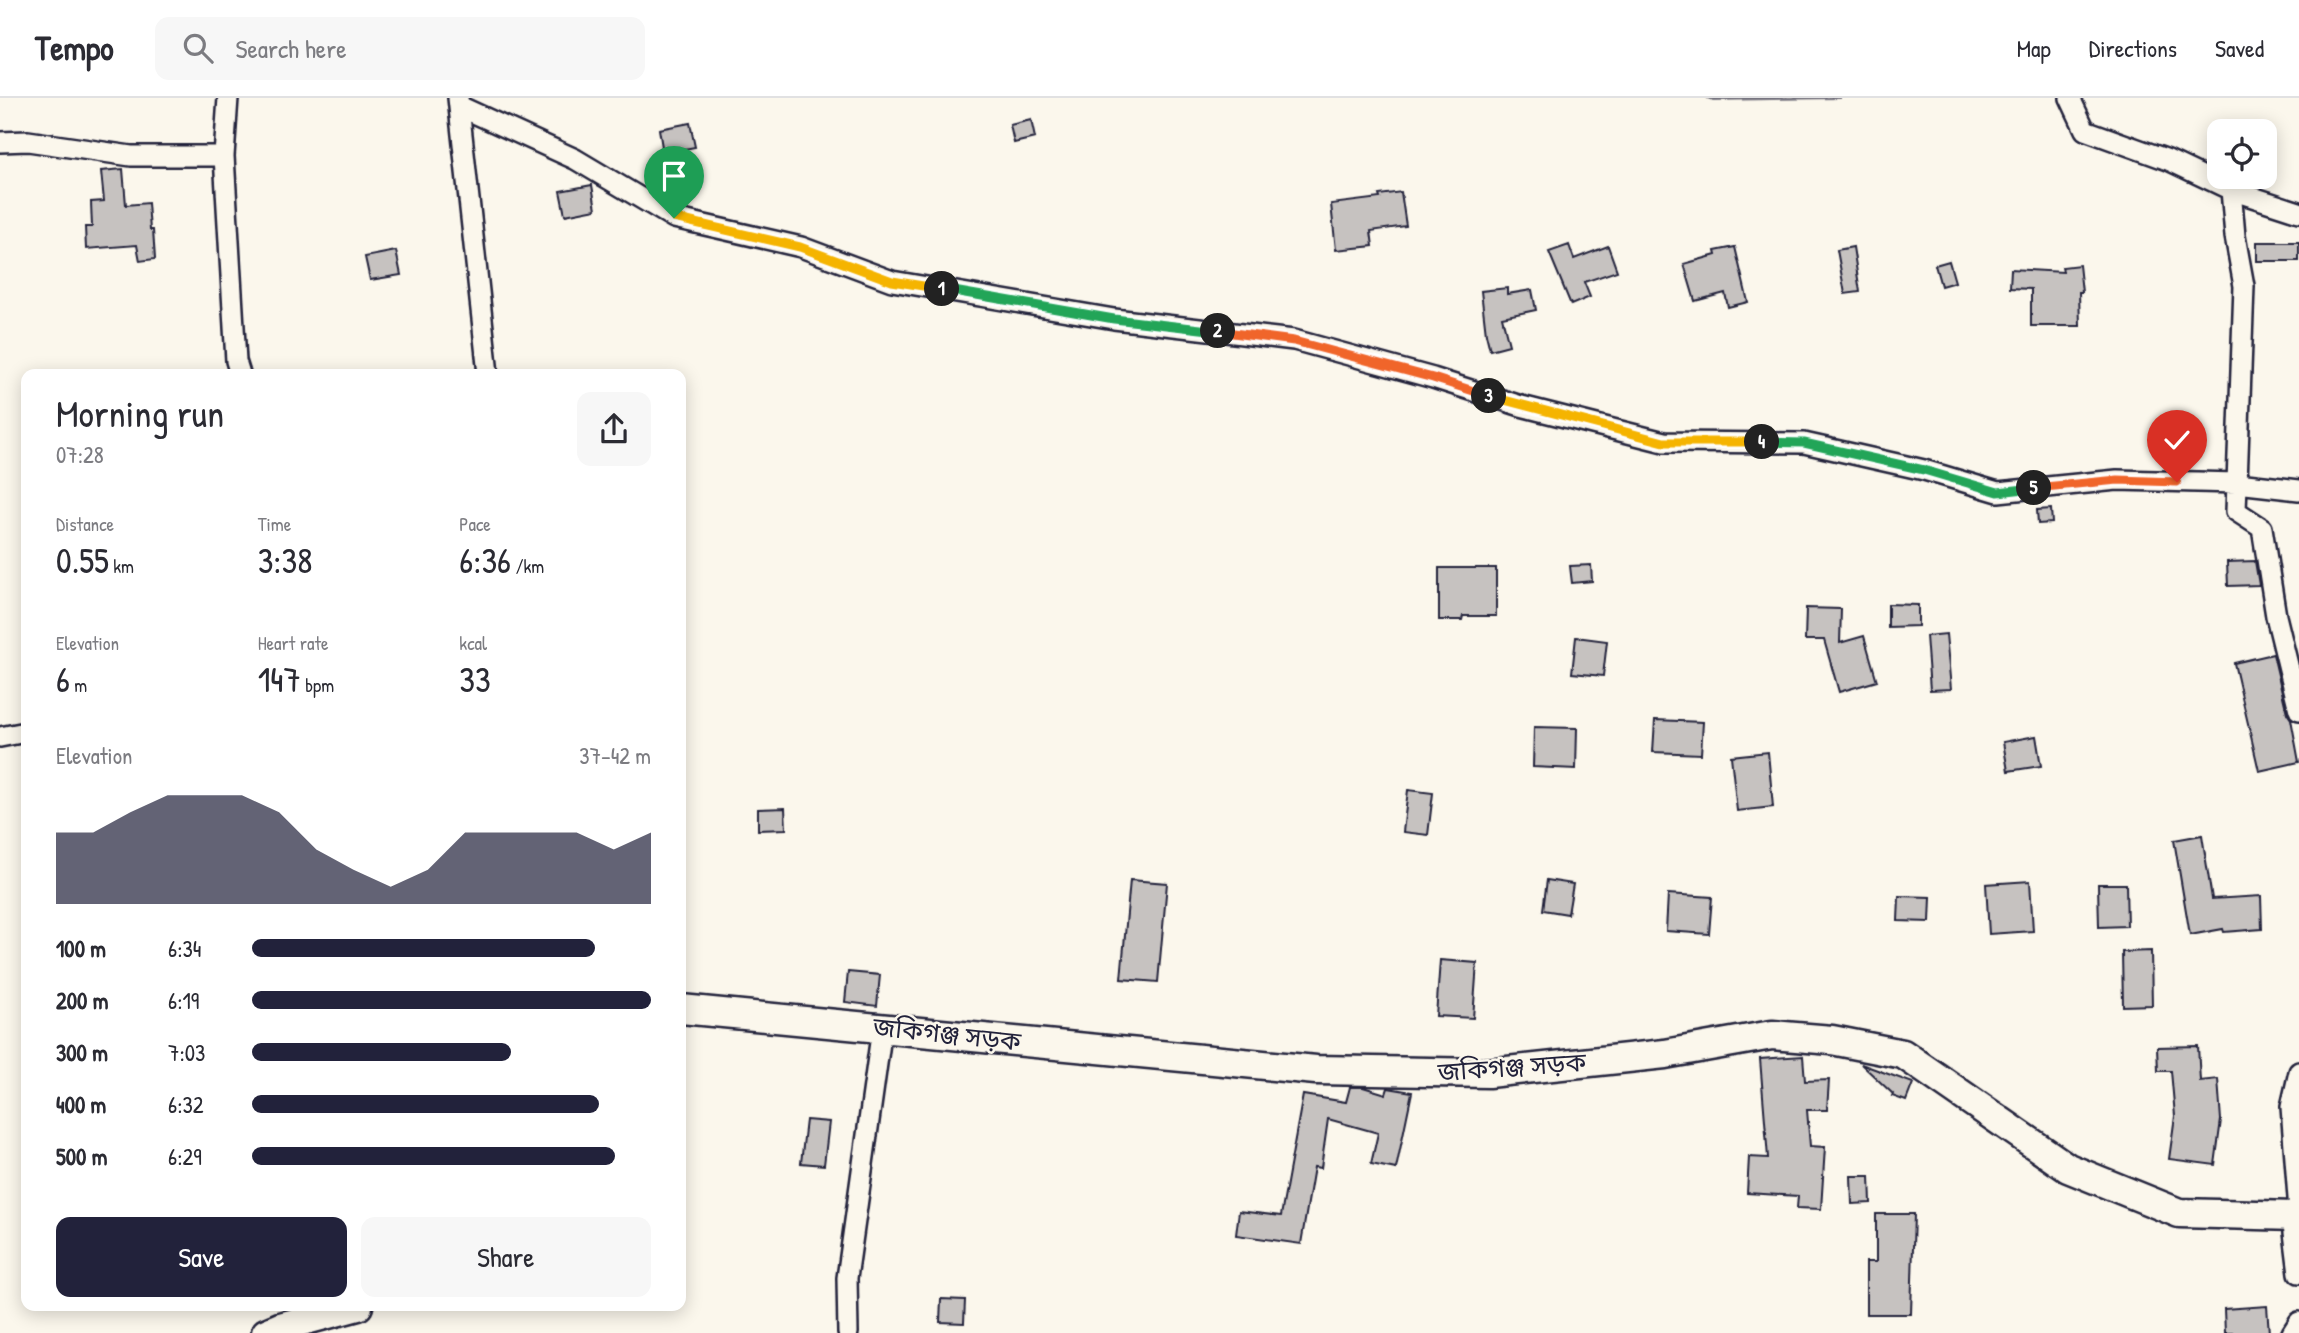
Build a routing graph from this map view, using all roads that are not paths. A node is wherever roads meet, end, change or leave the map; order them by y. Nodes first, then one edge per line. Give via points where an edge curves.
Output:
1 (228, 98) edge
2 (2070, 98) edge
3 (459, 102) edge
4 (0, 142) edge
5 (223, 156) junction
6 (2231, 190) junction
7 (2299, 212) edge
8 (238, 369) edge
9 (487, 369) edge
10 (2237, 483) junction
11 (2299, 490) edge
12 (2299, 710) edge
13 (21, 733) edge
14 (0, 737) edge
15 (686, 1009) edge
16 (881, 1028) junction
17 (2299, 1072) edge
18 (2297, 1214) edge
19 (2299, 1273) edge
20 (339, 1311) edge
21 (2299, 1322) edge
22 (266, 1333) edge
23 (848, 1333) edge
24 (2292, 1333) edge

1 - 5 street
2 - 6 street via 2085,130 2168,160
3 - 9 street
3 - 10 street via 575,159 674,218 800,247 892,281 1114,319 1294,341 1664,442 1804,443 1998,492 2118,480
4 - 5 street via 131,156
5 - 8 street
6 - 7 street
6 - 10 street via 2244,286
10 - 11 street
10 - 12 street via 2236,511 2262,528 2276,616
13 - 14 street
15 - 16 main road, জকিগঞ্জ সড়ক
16 - 18 main road, জকিগঞ্জ সড়ক via 1316,1070 1488,1073 1665,1054 1772,1035 1832,1040 1903,1054 2068,1168 2179,1213
16 - 23 street via 847,1278
17 - 18 street via 2291,1107
18 - 19 street
20 - 22 main road
21 - 24 street

